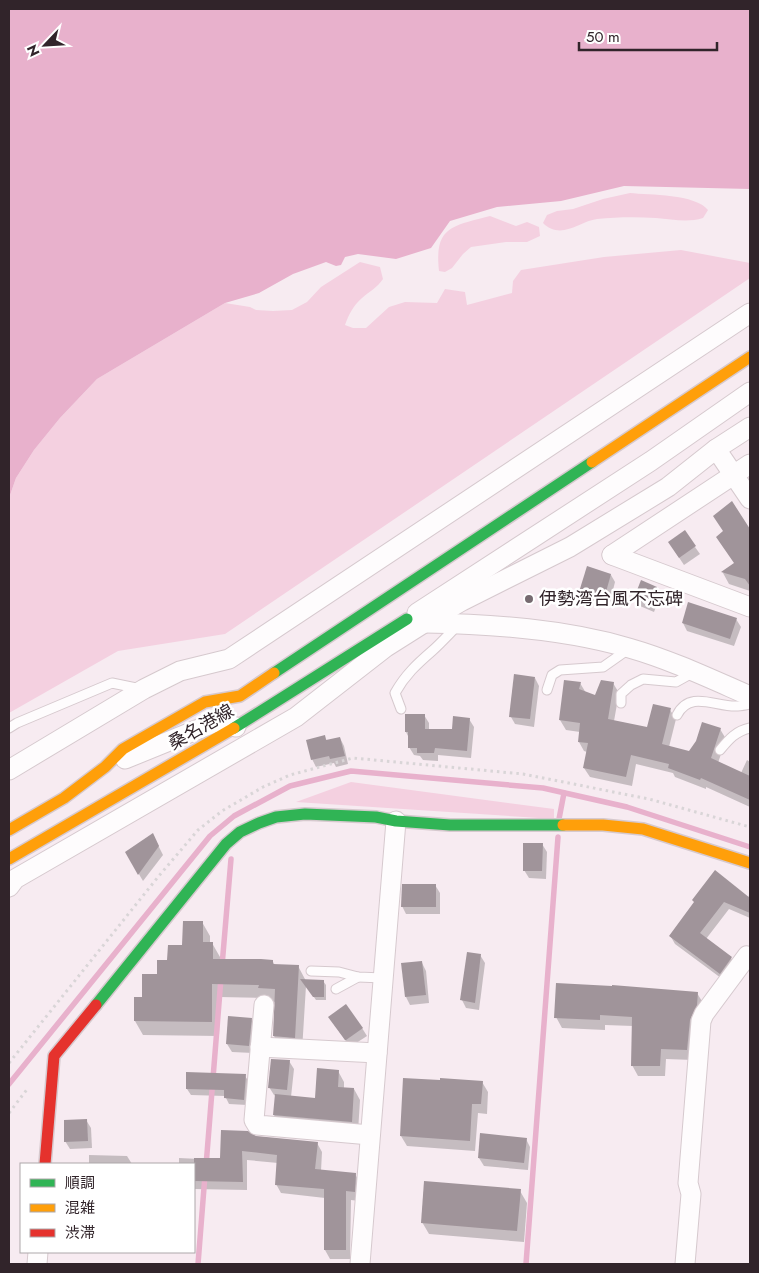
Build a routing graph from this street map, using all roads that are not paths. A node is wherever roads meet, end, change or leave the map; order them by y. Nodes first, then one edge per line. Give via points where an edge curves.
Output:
1 (750, 313) edge
2 (750, 357) edge
3 (750, 392) edge
4 (750, 427) edge
5 (716, 449) junction
6 (750, 464) edge
7 (734, 475) junction
8 (750, 499) edge
9 (750, 607) edge
10 (415, 621) junction
11 (460, 624) junction
12 (630, 648) junction
13 (694, 672) junction
14 (144, 689) junction
15 (548, 690) dead end
16 (750, 696) edge
17 (620, 703) dead end
18 (750, 704) edge
19 (401, 709) dead end
20 (677, 715) dead end
21 (9, 728) edge
22 (236, 728) junction
23 (750, 728) edge
24 (720, 750) dead end
25 (105, 767) junction
26 (9, 770) edge
27 (396, 821) junction
28 (9, 830) edge
29 (9, 859) edge
30 (750, 863) edge
31 (9, 887) edge
32 (749, 955) edge
33 (311, 972) dead end
34 (358, 977) junction
35 (383, 978) junction
36 (336, 990) dead end
37 (264, 1005) dead end
38 (260, 1047) junction
39 (376, 1052) junction
40 (370, 1135) junction
41 (45, 1163) edge
42 (360, 1264) edge
43 (685, 1264) edge

1 - 14 street via 229,659 180,671
2 - 25 street via 240,696 205,702 123,749
3 - 10 street
4 - 5 street
5 - 7 street
5 - 10 street via 668,487 570,547
6 - 7 street
7 - 8 street
7 - 9 street via 612,555
10 - 11 street
10 - 22 street, 桑名港線
10 - 31 street via 296,717 15,879
11 - 12 street via 558,632
11 - 19 lane via 402,680 395,693
12 - 13 street
12 - 15 lane via 603,667 560,670 552,675
13 - 16 street
13 - 17 lane via 676,682 642,679 621,694
14 - 21 lane via 112,684
14 - 26 street
18 - 20 lane via 738,706 697,701 685,704
22 - 25 street via 216,722
22 - 29 street, 桑名港線
23 - 24 lane via 730,737
25 - 28 street via 64,798
27 - 30 street via 450,825 603,825 643,829
27 - 35 street
27 - 41 street via 305,814 276,817 240,832 226,844 54,1056
32 - 43 street via 701,1021
33 - 34 lane via 340,972
34 - 35 lane
34 - 36 lane
35 - 39 street
37 - 38 street
38 - 39 street
38 - 40 street via 254,1120 258,1125
39 - 40 street
40 - 42 street

